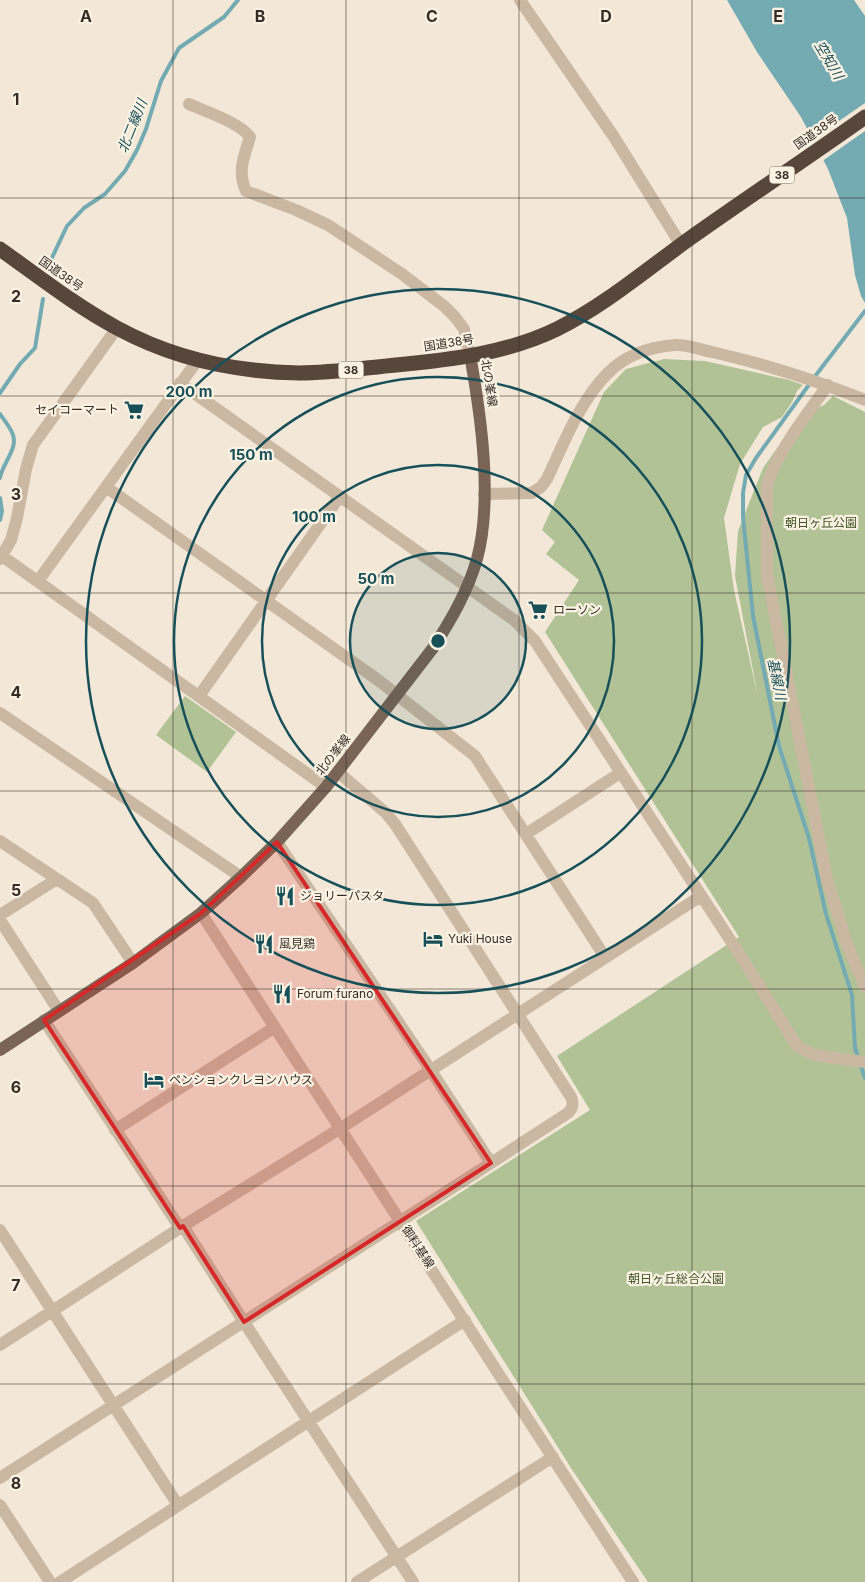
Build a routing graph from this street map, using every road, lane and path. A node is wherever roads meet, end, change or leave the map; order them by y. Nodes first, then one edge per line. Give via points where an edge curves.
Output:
1 (520, 0) edge
2 (189, 104) dead end
3 (865, 117) edge
4 (681, 245) junction
5 (0, 249) edge
6 (117, 328) junction
7 (470, 355) junction
8 (196, 361) junction
9 (180, 383) junction
10 (828, 385) junction
11 (865, 400) edge
12 (106, 487) junction
13 (484, 494) junction
14 (340, 496) junction
15 (1, 558) edge
16 (38, 581) junction
17 (467, 587) junction
18 (267, 600) junction
19 (199, 696) junction
20 (398, 696) junction
21 (0, 713) edge
22 (338, 772) junction
23 (620, 773) junction
24 (326, 787) junction
25 (526, 834) junction
26 (0, 841) edge
27 (277, 842) junction
28 (241, 877) junction
29 (57, 879) junction
30 (701, 896) junction
31 (201, 913) junction
32 (0, 915) edge
33 (0, 920) edge
34 (605, 956) junction
35 (133, 963) junction
36 (865, 987) edge
37 (59, 1011) junction
38 (517, 1013) junction
39 (44, 1020) junction
40 (276, 1027) junction
41 (0, 1050) edge
42 (865, 1062) edge
43 (430, 1069) junction
44 (341, 1128) junction
45 (115, 1130) junction
46 (491, 1163) junction
47 (401, 1221) junction
48 (181, 1227) junction
49 (0, 1230) edge
50 (53, 1311) junction
51 (465, 1320) junction
52 (244, 1322) junction
53 (0, 1345) edge
54 (114, 1406) junction
55 (309, 1421) junction
56 (553, 1456) junction
57 (0, 1478) edge
58 (0, 1505) edge
59 (178, 1505) junction
60 (397, 1556) junction
61 (50, 1582) edge
62 (60, 1582) edge
63 (357, 1582) edge
64 (414, 1582) edge
65 (633, 1582) edge

1 - 4 street via 614,136
2 - 7 street via 250,136 241,170 241,181 246,191 328,225 402,274 455,317 464,329
3 - 4 highway, 国道38号 / 38
4 - 7 highway, 国道38号 / 38 via 608,299 555,330 527,342
5 - 6 highway, 国道38号 / 38
6 - 8 highway, 国道38号 / 38
6 - 15 street via 33,445 11,540
7 - 8 highway, 国道38号 / 38 via 301,373 232,368
7 - 13 main road, 北の峯線 via 483,444
8 - 9 street
9 - 12 street
9 - 14 street
10 - 11 street
10 - 13 street via 757,362 677,345 637,352 607,373 590,393 541,487 532,494
10 - 36 street via 770,473 767,486 767,575 827,879 848,947
12 - 16 street
12 - 18 street
13 - 17 main road, 北の峯線 via 481,541
14 - 17 street
14 - 18 street
15 - 16 street
16 - 19 street
17 - 20 main road, 北の峯線 via 449,624
17 - 23 street via 514,620 536,641
18 - 19 street
18 - 20 street
19 - 24 street
20 - 22 main road, 北の峯線
20 - 25 street via 476,756
21 - 28 street
22 - 24 main road, 北の峯線
22 - 38 street via 395,824
23 - 25 street
23 - 30 street
24 - 27 main road, 北の峯線
25 - 34 street
26 - 29 street
27 - 28 main road, 北の峯線
27 - 43 street
28 - 31 main road, 北の峯線
29 - 32 street
29 - 35 street via 93,903
30 - 34 street
30 - 42 street via 797,1046 814,1055
31 - 35 main road, 北の峯線
31 - 40 street, 御料基線
33 - 37 street
34 - 38 street
35 - 37 main road, 北の峯線
37 - 39 main road, 北の峯線
38 - 43 street
38 - 46 street via 571,1097 572,1108
39 - 41 main road, 北の峯線
39 - 45 street
40 - 44 street, 御料基線
40 - 45 street
43 - 44 street
43 - 46 street
44 - 47 street, 御料基線
44 - 48 street
45 - 48 street
46 - 47 street
47 - 51 street, 御料基線
47 - 52 street
48 - 50 street
48 - 52 street
49 - 50 street
50 - 53 street
50 - 54 street
51 - 55 street
51 - 56 street, 御料基線
52 - 54 street
52 - 55 street
54 - 57 street
54 - 59 street
55 - 59 street
55 - 60 street
56 - 60 street
56 - 65 street, 御料基線
58 - 61 street
59 - 62 street
60 - 63 street
60 - 64 street

